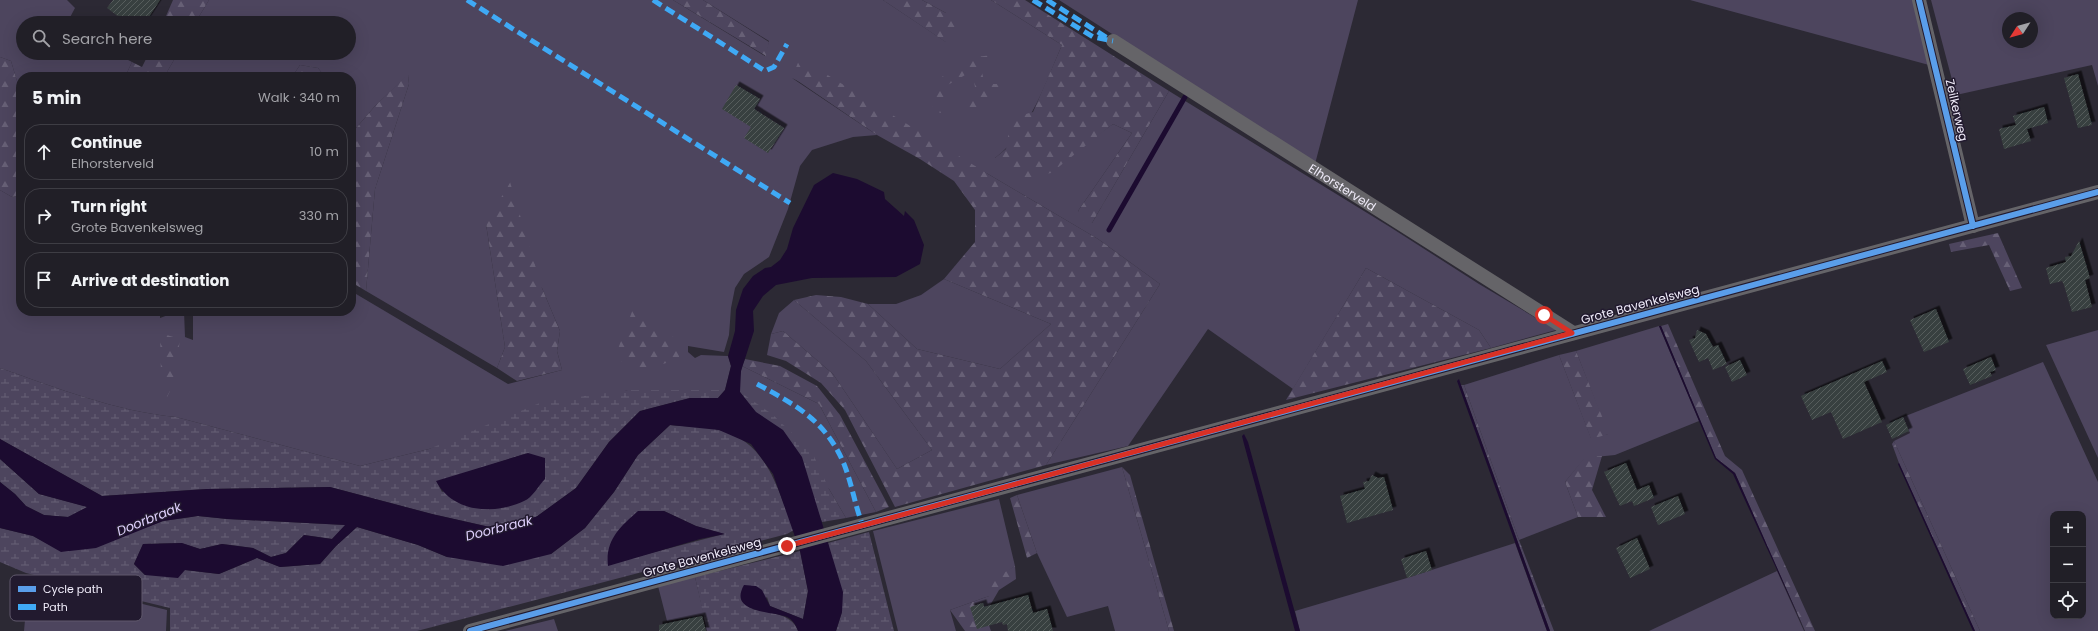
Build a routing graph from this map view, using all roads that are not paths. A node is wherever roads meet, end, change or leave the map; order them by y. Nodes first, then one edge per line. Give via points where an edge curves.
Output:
1 (1919, 0) edge
2 (1113, 41) dead end
3 (2098, 192) edge
4 (1973, 226) junction
5 (1572, 333) junction
6 (470, 631) edge

1 - 4 street, Zeilkerweg
2 - 5 street, Elhorsterveld
3 - 4 street, Grote Bavenkelsweg
4 - 5 street, Grote Bavenkelsweg
5 - 6 street, Grote Bavenkelsweg

